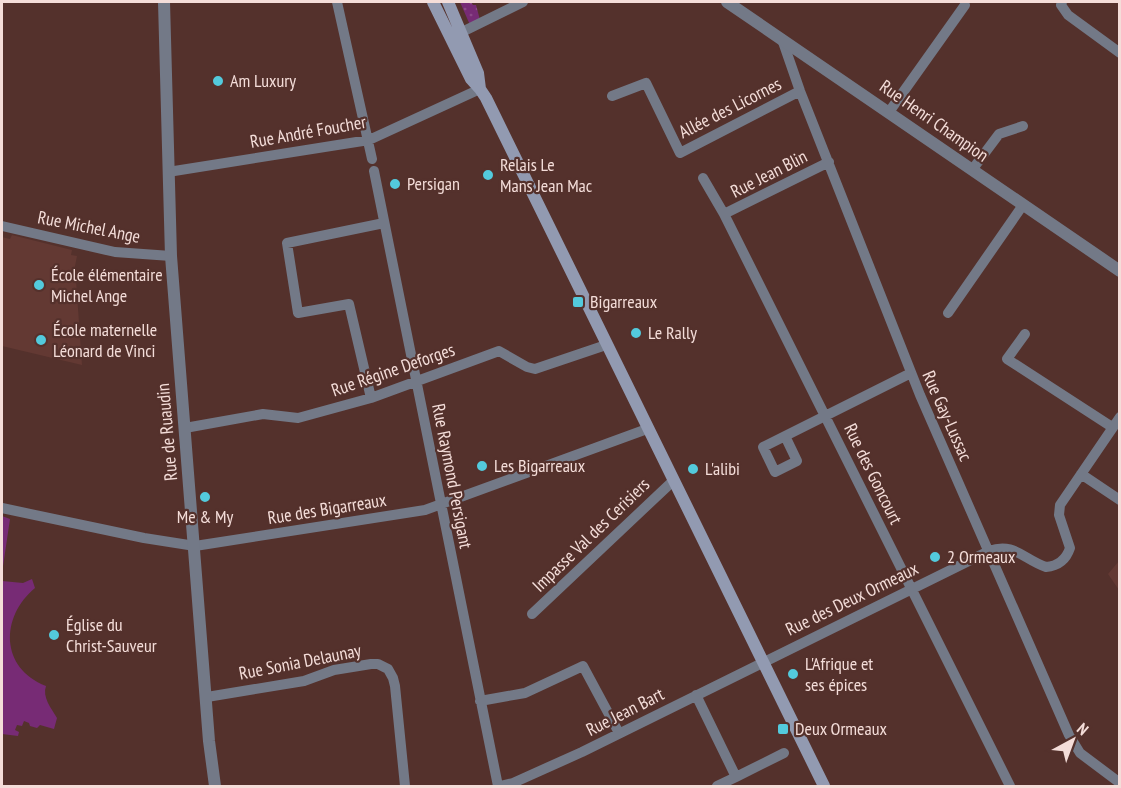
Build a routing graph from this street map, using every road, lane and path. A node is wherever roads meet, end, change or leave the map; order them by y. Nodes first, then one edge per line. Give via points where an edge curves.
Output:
1 (164, 2) edge
2 (338, 2) edge
3 (433, 2) edge
4 (447, 2) edge
5 (523, 2) edge
6 (727, 2) edge
7 (1062, 2) edge
8 (965, 6) dead end
9 (460, 33) junction
10 (782, 39) junction
11 (1119, 53) edge
12 (480, 88) junction
13 (800, 91) junction
14 (612, 96) dead end
15 (889, 112) junction
16 (1023, 126) dead end
17 (369, 140) junction
18 (372, 159) dead end
19 (829, 162) junction
20 (972, 170) junction
21 (374, 171) dead end
22 (168, 172) junction
23 (703, 178) dead end
24 (1023, 205) junction
25 (724, 214) junction
26 (384, 223) junction
27 (2, 226) edge
28 (171, 256) junction
29 (1119, 271) edge
30 (948, 313) dead end
31 (1025, 333) dead end
32 (606, 345) junction
33 (910, 373) junction
34 (416, 381) junction
35 (371, 398) junction
36 (825, 415) junction
37 (1119, 417) edge
38 (1112, 427) junction
39 (185, 428) junction
40 (647, 429) junction
41 (784, 436) dead end
42 (1081, 474) junction
43 (673, 481) junction
44 (1119, 500) edge
45 (440, 506) junction
46 (2, 508) edge
47 (195, 546) junction
48 (989, 551) junction
49 (911, 589) junction
50 (532, 614) dead end
51 (763, 662) junction
52 (696, 695) junction
53 (207, 697) junction
54 (480, 701) junction
55 (619, 733) junction
56 (784, 753) dead end
57 (735, 777) junction
58 (1119, 783) edge
59 (215, 786) edge
60 (405, 786) edge
61 (499, 786) edge
62 (717, 786) edge
63 (825, 786) edge
64 (1010, 786) edge

1 - 22 street, Rue de Ruaudin
2 - 17 street
3 - 12 main road via 471,79
4 - 9 main road
5 - 9 street
6 - 10 street, Rue Henri Champion
7 - 11 street via 1068,15
8 - 15 street
9 - 12 main road via 478,73
10 - 13 street, Rue Gay-Lussac
10 - 15 street, Rue Henri Champion
12 - 17 street, Rue André Foucher
12 - 32 main road
13 - 14 street, Allée des Licornes via 680,153 646,83
13 - 19 street, Rue Gay-Lussac
15 - 20 street, Rue Henri Champion
16 - 20 street via 999,134
17 - 18 street
17 - 22 street, Rue André Foucher
19 - 25 street, Rue Jean Blin
19 - 33 street, Rue Gay-Lussac
20 - 24 street, Rue Henri Champion
21 - 26 street, Rue Raymond Persigant
22 - 28 street, Rue de Ruaudin
23 - 25 street, Rue des Goncourt
24 - 29 street, Rue Henri Champion
24 - 30 street
25 - 36 street, Rue des Goncourt
26 - 34 street, Rue Raymond Persigant
26 - 35 street via 287,243 298,313 349,304
27 - 28 street, Rue Michel Ange via 115,252
28 - 39 street, Rue de Ruaudin
31 - 38 street via 1007,359
32 - 34 street, Rue Régine Deforges via 535,369 499,351
32 - 40 main road
33 - 36 street
33 - 48 street, Rue Gay-Lussac
34 - 35 street, Rue Régine Deforges
34 - 45 street, Rue Raymond Persigant
35 - 39 street, Rue Régine Deforges via 298,418 263,414
36 - 41 street
36 - 49 street, Rue des Goncourt
37 - 38 street
38 - 42 street
39 - 47 street, Rue de Ruaudin
40 - 43 main road
40 - 45 street, Rue des Bigarreaux
42 - 44 street
42 - 48 street via 1060,505 1059,515 1070,548 1062,561 1046,567 1010,548
43 - 50 street, Impasse Val des Cerisiers
43 - 51 main road
45 - 47 street, Rue des Bigarreaux
45 - 54 street, Rue Raymond Persigant
46 - 47 street, Rue des Bigarreaux
47 - 53 street, Rue de Ruaudin
48 - 49 street, Rue des Deux Ormeaux
48 - 58 street, Rue Gay-Lussac via 1069,735 1080,753
49 - 51 street, Rue des Deux Ormeaux
49 - 64 street, Rue des Goncourt
51 - 52 street, Rue Jean Bart
51 - 63 main road
52 - 55 street, Rue Jean Bart
52 - 57 street
53 - 59 street, Rue de Ruaudin
53 - 60 street, Rue Sonia Delaunay via 304,681 356,666 383,666 395,686
54 - 55 street via 525,693 583,666
54 - 61 street, Rue Raymond Persigant
55 - 61 street, Rue Jean Bart
56 - 57 street
57 - 62 street

